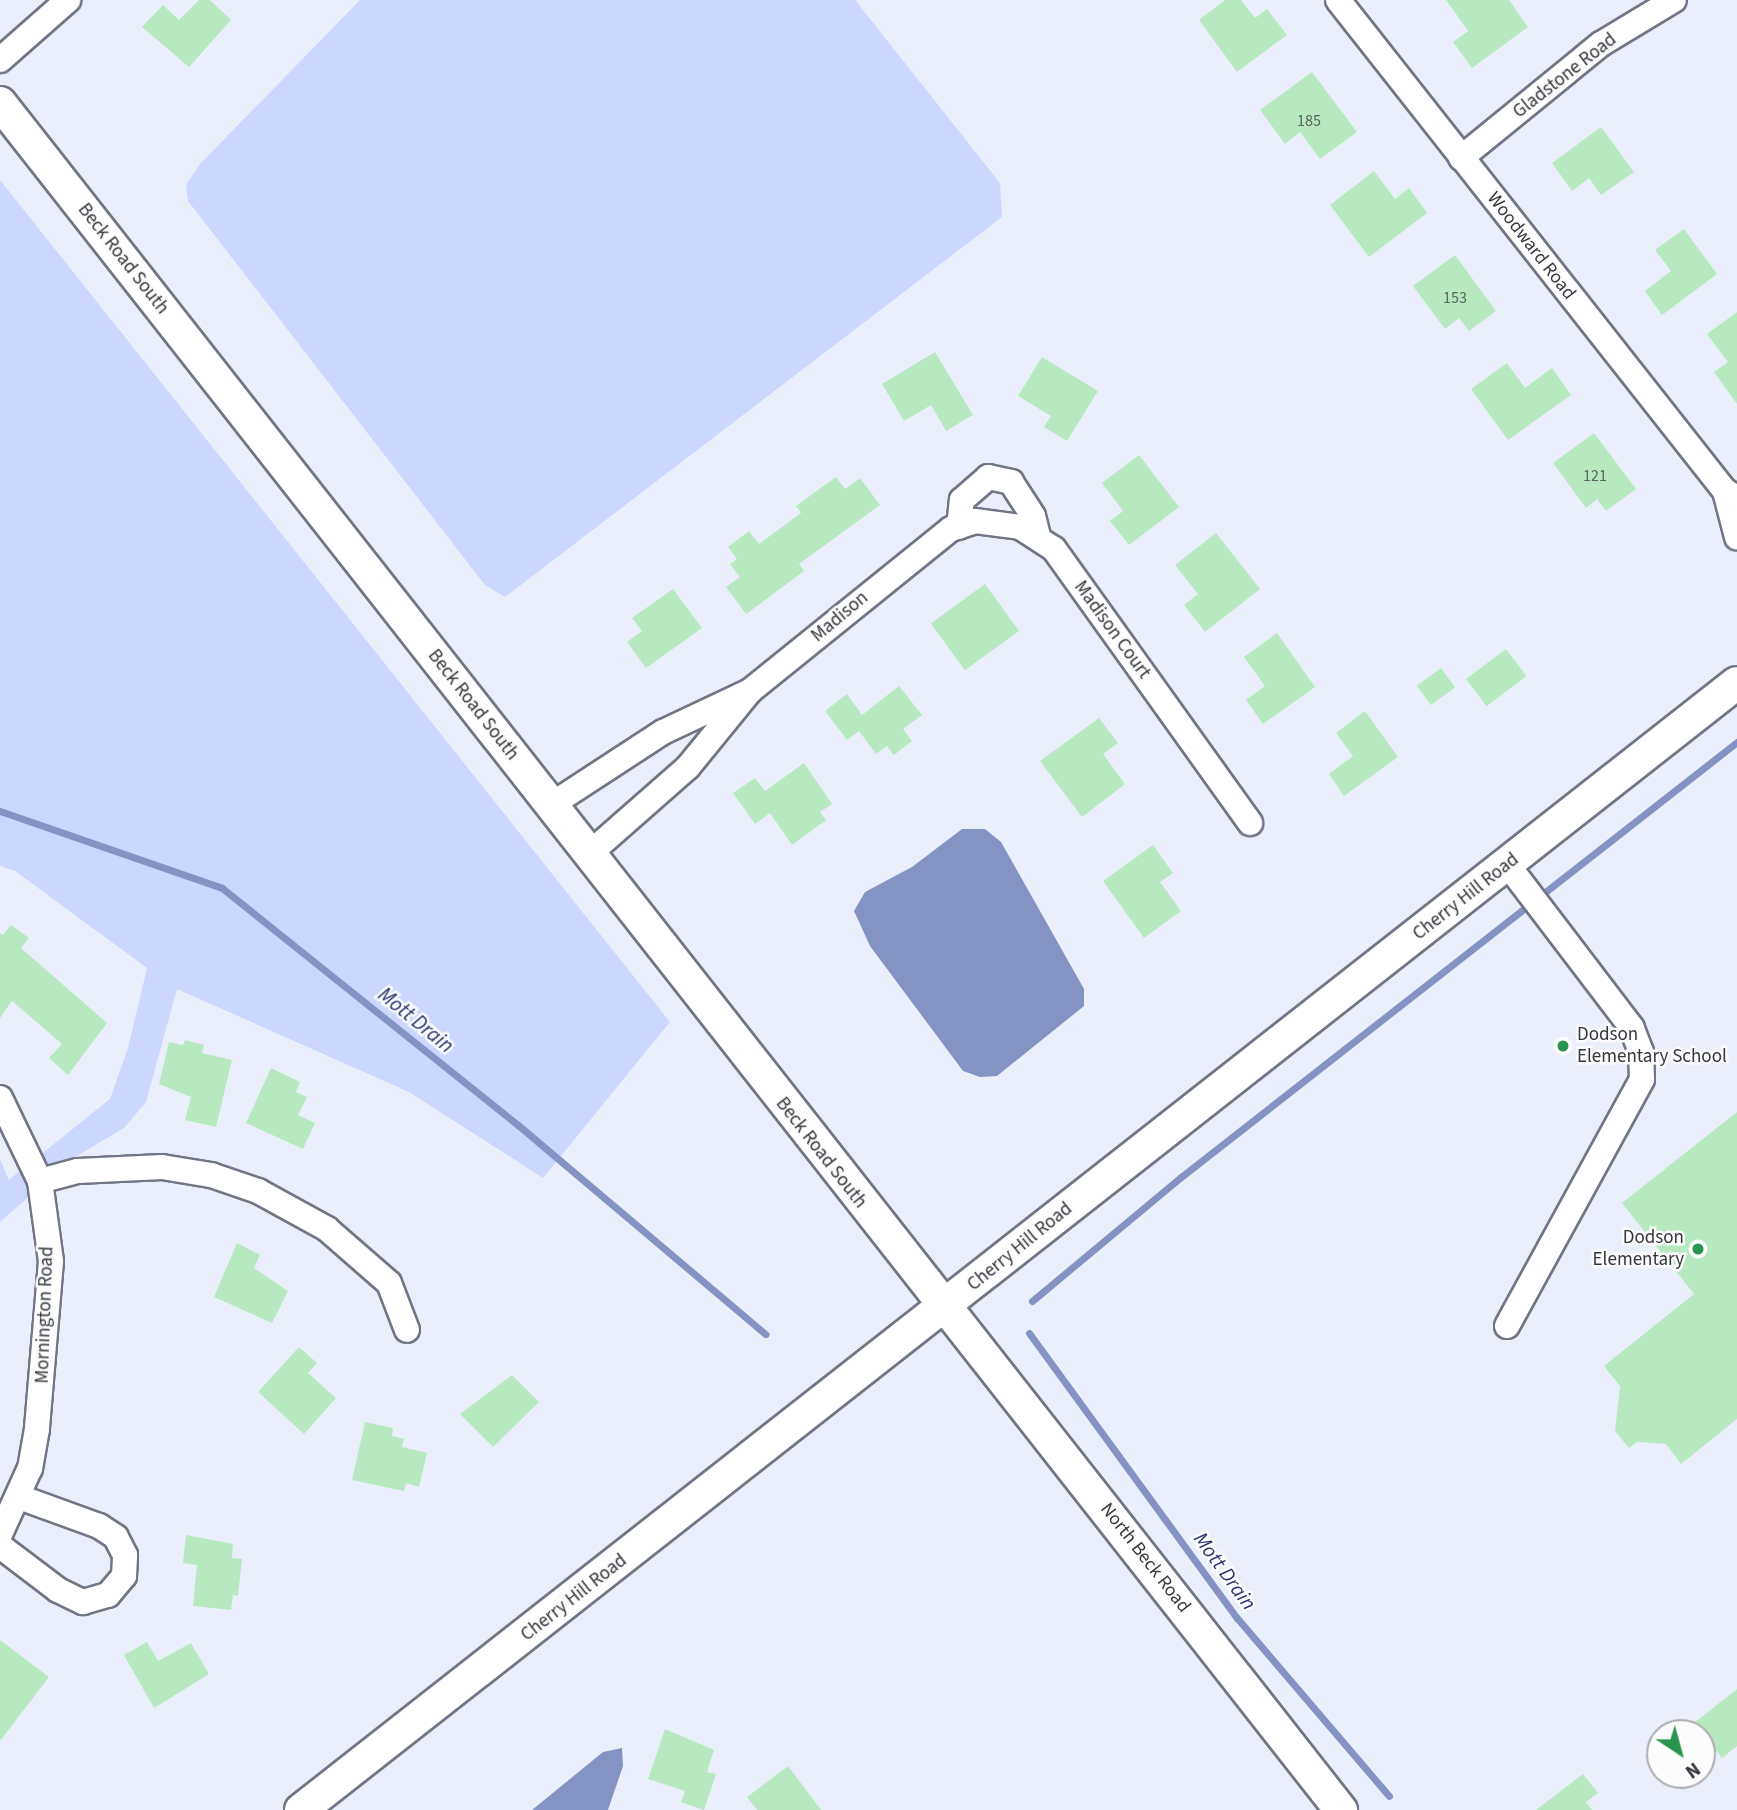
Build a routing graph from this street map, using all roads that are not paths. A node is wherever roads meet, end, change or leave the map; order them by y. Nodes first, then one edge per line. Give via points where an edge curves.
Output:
1 (68, 0) edge
2 (1338, 0) edge
3 (1674, 0) edge
4 (0, 60) edge
5 (0, 103) edge
6 (1461, 158) junction
7 (1731, 495) edge
8 (958, 527) junction
9 (1038, 536) junction
10 (1737, 537) edge
11 (930, 542) joint
12 (1737, 683) edge
13 (750, 691) junction
14 (551, 805) junction
15 (1250, 823) dead end
16 (589, 854) junction
17 (1508, 865) junction
18 (0, 1098) edge
19 (40, 1181) junction
20 (945, 1308) junction
21 (1507, 1326) dead end
22 (407, 1329) dead end
23 (19, 1497) junction
24 (0, 1534) edge
25 (0, 1546) edge
26 (301, 1810) edge
27 (1341, 1810) edge

1 - 4 street
2 - 6 street, Woodward Road
3 - 6 street, Gladstone Road via 1601,44
5 - 14 main road, Beck Road South
6 - 7 street, Woodward Road
7 - 10 street, Woodward Road
8 - 9 street, Madison Court via 995,521
8 - 9 street via 962,500 988,477 1011,482 1033,516
8 - 11 street, Madison Court
9 - 15 street, Madison Court via 1054,549
11 - 13 street, Madison
12 - 17 main road, Cherry Hill Road
13 - 14 street, Madison via 663,732
13 - 16 street, Madison via 688,767
14 - 16 main road, Beck Road South
16 - 20 main road, Beck Road South
17 - 20 main road, Cherry Hill Road
17 - 21 street via 1632,1028 1641,1052 1642,1079
18 - 19 street, Mornington Road
19 - 22 street via 78,1171 162,1167 211,1175 258,1191 327,1229 389,1283
19 - 23 street, Mornington Road via 51,1261 49,1325 37,1429
20 - 26 main road, Cherry Hill Road
20 - 27 main road, North Beck Road
23 - 24 street, Mornington Road
23 - 25 street via 99,1526 116,1538 125,1555 124,1576 108,1595 83,1602 58,1590

